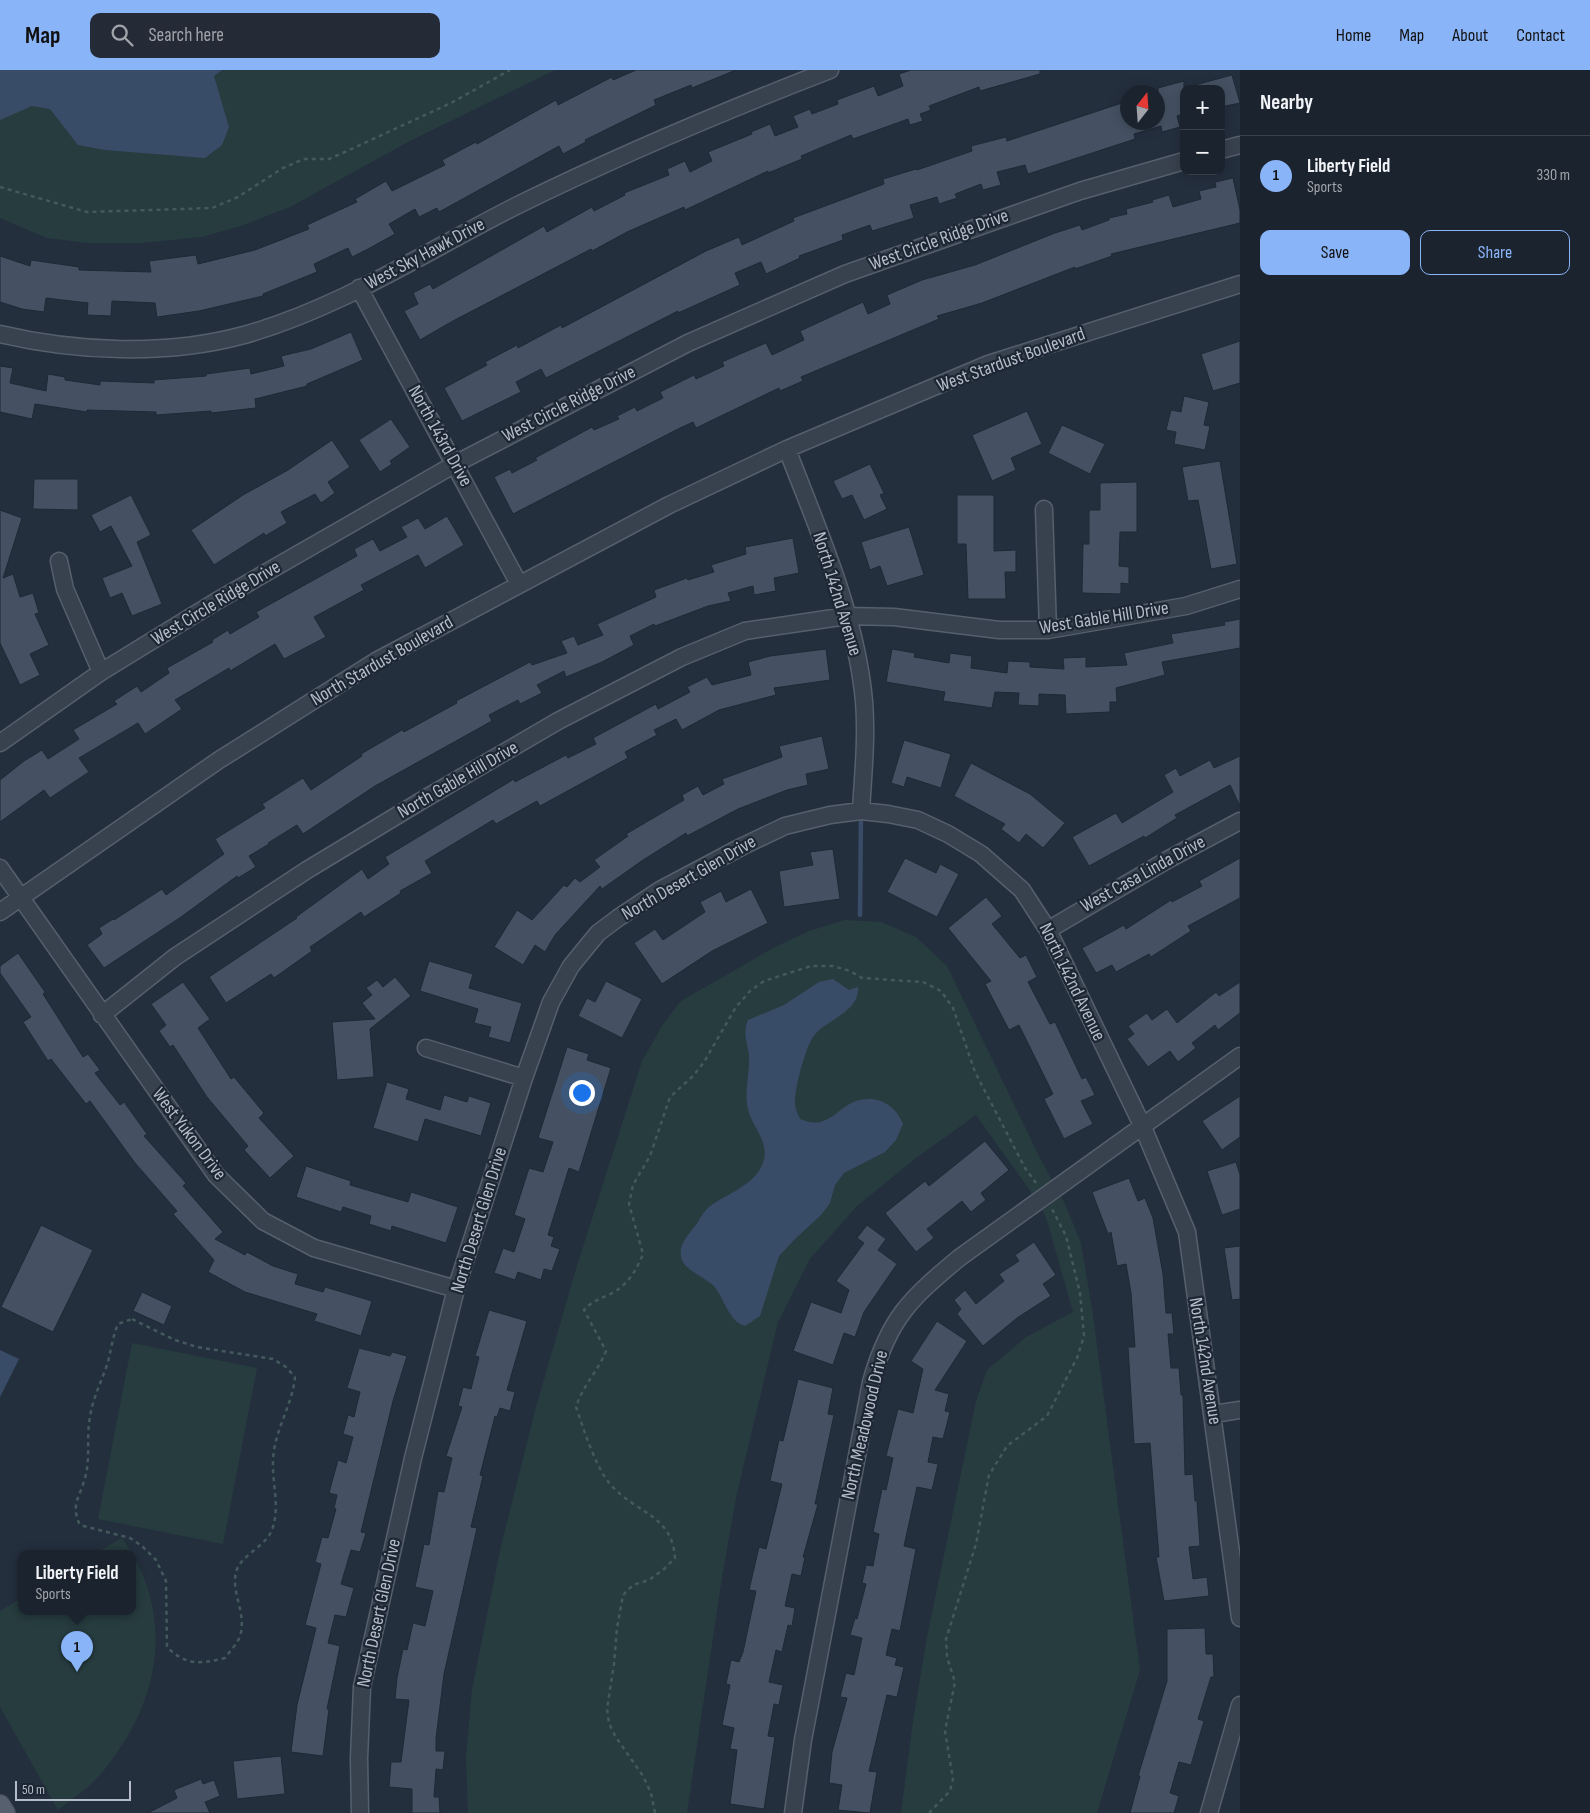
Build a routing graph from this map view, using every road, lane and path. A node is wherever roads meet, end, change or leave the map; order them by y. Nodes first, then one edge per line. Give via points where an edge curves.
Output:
1 (510, 70) edge
2 (830, 70) edge
3 (1240, 145) edge
4 (1225, 149) edge
5 (1180, 162) edge
6 (0, 187) edge
7 (1240, 284) edge
8 (359, 288) junction
9 (0, 334) edge
10 (787, 449) junction
11 (455, 464) junction
12 (1044, 509) dead end
13 (58, 561) dead end
14 (519, 584) junction
15 (1240, 589) edge
16 (847, 616) junction
17 (1048, 630) junction
18 (101, 672) junction
19 (0, 743) edge
20 (861, 811) junction
21 (1240, 821) edge
22 (0, 868) edge
23 (22, 897) junction
24 (0, 912) edge
25 (1048, 930) junction
26 (102, 1015) junction
27 (426, 1048) dead end
28 (1240, 1056) edge
29 (524, 1078) junction
30 (1142, 1125) junction
31 (1046, 1197) junction
32 (456, 1290) junction
33 (197, 1347) joint
34 (1240, 1410) edge
35 (1214, 1414) junction
36 (1240, 1612) edge
37 (1240, 1618) edge
38 (1240, 1706) edge
39 (0, 1805) edge
40 (5, 1813) edge
41 (360, 1813) edge
42 (655, 1813) edge
43 (793, 1813) edge
44 (929, 1813) edge
45 (1209, 1813) edge

1 - 6 path via 452,103 347,151 328,159 304,159 283,168 238,197 212,208 87,212
2 - 8 street, West Sky Hawk Drive via 652,142 519,205
3 - 4 street
5 - 11 street, West Circle Ridge Drive via 1080,191 845,274 688,343
7 - 10 street, West Stardust Boulevard via 988,364
8 - 9 street, West Sky Hawk Drive via 295,318 242,336 172,347 104,350 39,344
8 - 11 street, North 143rd Drive
10 - 14 street, North Stardust Boulevard via 670,505
10 - 16 street, North 142nd Avenue
11 - 14 street, North 143rd Drive
11 - 18 street, West Circle Ridge Drive via 215,602
12 - 17 street
13 - 18 street via 65,589
14 - 23 street, North Stardust Boulevard via 360,672 218,760
15 - 17 street, West Gable Hill Drive via 1186,606
16 - 17 street, West Gable Hill Drive via 894,617 999,630
16 - 20 street, North 142nd Avenue via 864,701
16 - 26 street, North Gable Hill Drive via 745,631 682,657 558,721 307,870 174,957
18 - 19 street, West Circle Ridge Drive
20 - 25 street, North 142nd Avenue via 918,820 981,854 1022,890
20 - 29 street, North Desert Glen Drive via 786,826 743,846 660,890 598,934 571,966 551,1002
21 - 25 street, West Casa Linda Drive
22 - 23 street, West Yukon Drive
23 - 24 street, North Stardust Boulevard
23 - 26 street, West Yukon Drive
25 - 30 street, North 142nd Avenue
26 - 32 street, West Yukon Drive via 216,1175 263,1221 314,1248
27 - 29 street
28 - 30 street, North Meadowood Drive
29 - 32 street, North Desert Glen Drive
30 - 31 street, North Meadowood Drive
30 - 35 street, North 142nd Avenue via 1187,1232 1198,1324
31 - 42 path via 1025,1168 975,1072 953,1008 941,991 923,982 862,978 833,966 811,966 764,980 736,1007 704,1062 670,1098 650,1156 633,1186 629,1204 643,1254 635,1272 620,1288 590,1303 584,1310 606,1351 592,1379 579,1395 576,1407 609,1483 625,1499 664,1524 674,1542 675,1558 648,1580 633,1585 624,1595 607,1709 614,1736 643,1776
31 - 43 street, North Meadowood Drive via 959,1258 919,1292 895,1321 880,1350 846,1509 803,1740
31 - 44 path via 1066,1236 1080,1293 1084,1336 1074,1365 1047,1416 1007,1446 989,1475 976,1544 946,1639 947,1656 955,1682 945,1730 954,1779 950,1791
32 - 41 street, North Desert Glen Drive via 412,1458 362,1687
33 - 33 path via 132,1319 118,1324 95,1393 89,1424 86,1477 76,1500 75,1515 80,1525 130,1538 156,1560 166,1582 167,1647 178,1658 201,1664 226,1658 240,1636 242,1615 234,1586 237,1570 271,1533 276,1512 273,1460 278,1430 293,1395 295,1377 273,1359
34 - 35 street
35 - 36 street, North 142nd Avenue
36 - 37 street, North 142nd Avenue
38 - 45 street
39 - 40 main road

